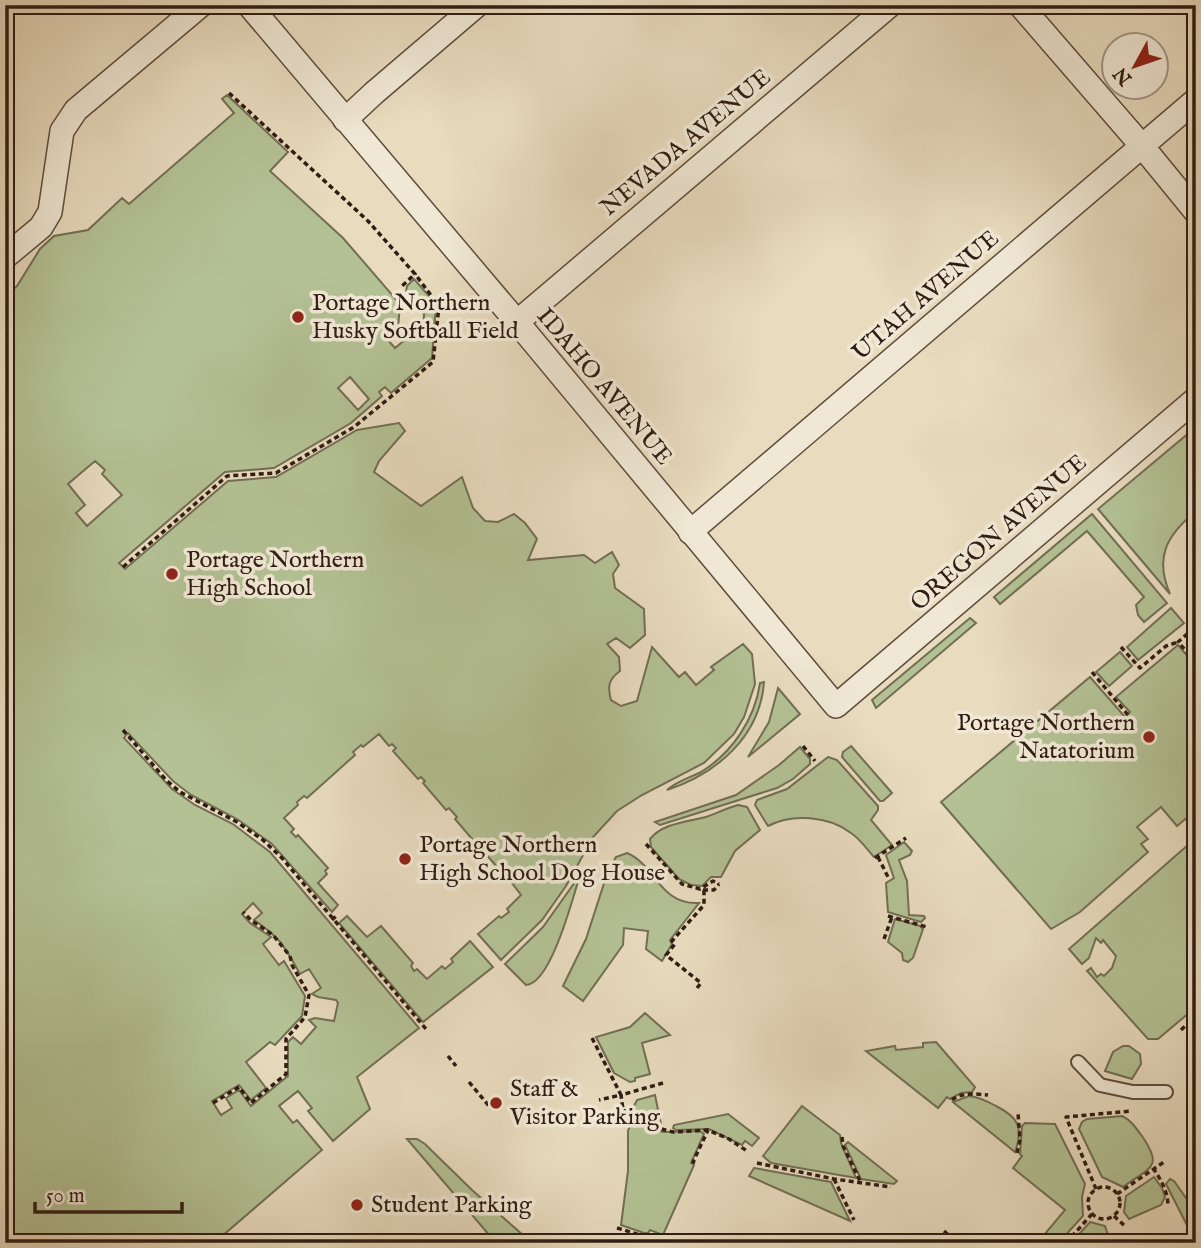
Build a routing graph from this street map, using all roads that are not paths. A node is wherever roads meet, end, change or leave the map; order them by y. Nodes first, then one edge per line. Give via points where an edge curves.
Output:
1 (201, 5) edge
2 (248, 5) edge
3 (477, 5) edge
4 (890, 5) edge
5 (1020, 5) edge
6 (1196, 100) edge
7 (345, 120) junction
8 (1142, 146) junction
9 (1196, 212) edge
10 (5, 257) edge
11 (517, 322) junction
12 (1196, 398) edge
13 (690, 532) junction
14 (836, 706) joint
15 (1078, 1062) dead end
16 (1166, 1092) dead end

1 - 10 street via 67,121 50,212 41,227
2 - 7 street, IDAHO AVENUE
3 - 7 street
4 - 11 street, NEVADA AVENUE
5 - 8 street
6 - 8 street, UTAH AVENUE
7 - 11 street, IDAHO AVENUE
8 - 9 street
8 - 13 street, UTAH AVENUE
11 - 13 street, IDAHO AVENUE
12 - 14 street, OREGON AVENUE
13 - 14 street, IDAHO AVENUE
15 - 16 lane via 1100,1085 1132,1092

